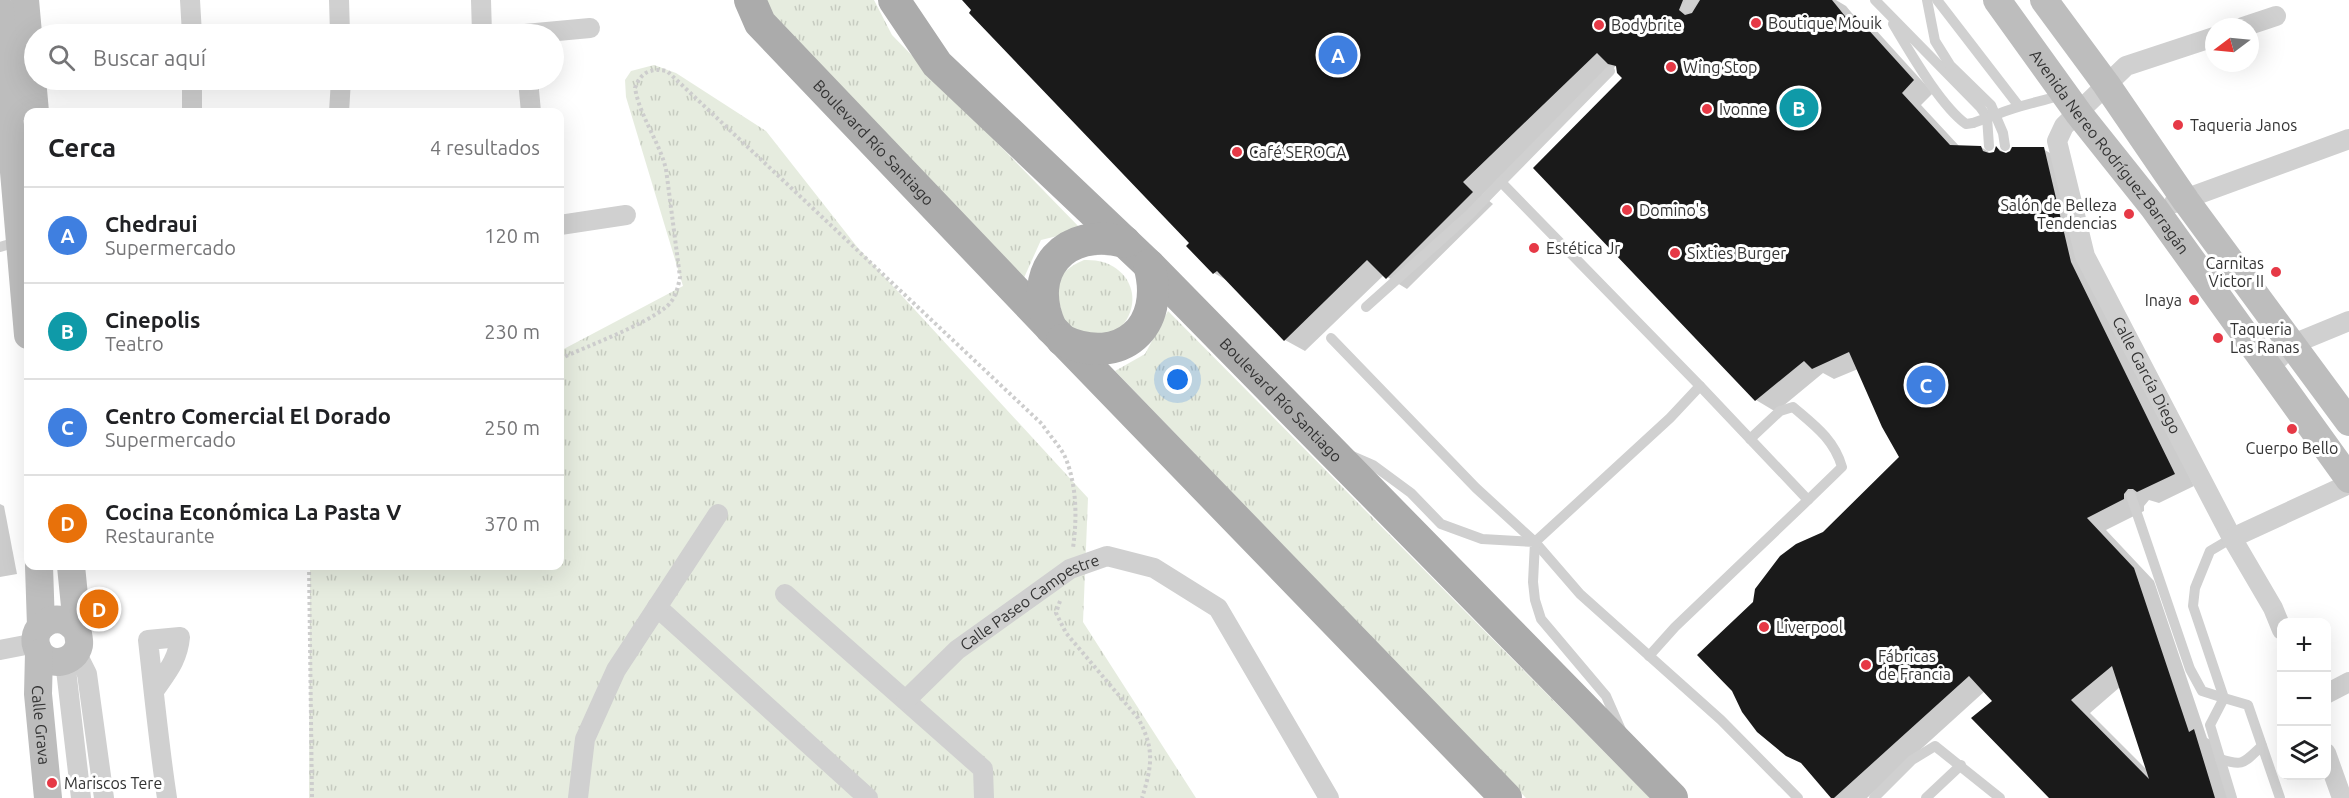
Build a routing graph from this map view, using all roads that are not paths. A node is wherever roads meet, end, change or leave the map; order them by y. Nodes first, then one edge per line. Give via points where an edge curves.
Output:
1 (25, 0) edge
2 (190, 0) edge
3 (339, 0) edge
4 (481, 0) edge
5 (735, 0) edge
6 (894, 0) edge
7 (916, 0) edge
8 (1875, 0) edge
9 (1927, 0) edge
10 (1937, 0) edge
11 (1997, 0) edge
12 (2044, 0) edge
13 (0, 9) edge
14 (1883, 9) junction
15 (755, 11) edge
16 (2276, 16) dead end
17 (2259, 22) edge
18 (27, 24) edge
19 (191, 24) edge
20 (340, 24) edge
21 (482, 24) edge
22 (590, 28) dead end
23 (564, 30) edge
24 (2205, 40) edge
25 (937, 64) junction
26 (1610, 71) dead end
27 (2106, 84) junction
28 (33, 90) edge
29 (192, 90) edge
30 (340, 90) edge
31 (529, 90) edge
32 (2072, 104) junction
33 (2018, 105) junction
34 (35, 108) edge
35 (192, 108) edge
36 (339, 108) edge
37 (531, 108) edge
38 (2349, 139) edge
39 (1989, 146) dead end
40 (2005, 146) dead end
41 (1501, 182) junction
42 (2186, 201) junction
43 (2154, 208) junction
44 (626, 215) dead end
45 (564, 224) edge
46 (18, 235) edge
47 (1125, 242) junction
48 (1149, 265) junction
49 (24, 295) edge
50 (1366, 307) dead end
51 (2349, 321) edge
52 (1056, 334) junction
53 (1331, 338) dead end
54 (2293, 344) junction
55 (2269, 368) junction
56 (1700, 386) junction
57 (2349, 422) edge
58 (1750, 439) junction
59 (1323, 444) junction
60 (2349, 479) edge
61 (2349, 484) edge
62 (2131, 496) dead end
63 (1808, 500) junction
64 (718, 514) dead end
65 (2232, 538) junction
66 (1535, 542) junction
67 (40, 570) edge
68 (70, 570) edge
69 (785, 594) dead end
70 (657, 607) junction
71 (2277, 618) edge
72 (56, 647) junction
73 (0, 650) edge
74 (1649, 656) junction
75 (2349, 682) edge
76 (154, 691) junction
77 (2331, 691) edge
78 (2224, 698) junction
79 (906, 700) junction
80 (2262, 746) junction
81 (2220, 759) junction
82 (1635, 761) junction
83 (1961, 765) junction
84 (2331, 767) edge
85 (1994, 796) edge
86 (48, 798) edge
87 (62, 798) edge
88 (81, 798) edge
89 (104, 798) edge
90 (167, 798) edge
91 (578, 798) edge
92 (868, 798) edge
93 (984, 798) edge
94 (1329, 798) edge
95 (1506, 798) edge
96 (1672, 798) edge
97 (1798, 798) edge
98 (1874, 798) edge
99 (1926, 798) edge
100 (2232, 798) edge
101 (2280, 798) edge
102 (2342, 798) edge

1 - 18 street
2 - 19 street
3 - 20 street
4 - 21 street
5 - 15 main road, Boulevard Río Santiago
6 - 25 main road, Boulevard Río Santiago
7 - 25 main road
8 - 14 lane
9 - 40 lane via 1935,41 1950,65 1991,105
10 - 33 lane
11 - 32 street, Avenida Nereo Rodríguez Barragán
12 - 27 street, Avenida Nereo Rodríguez Barragán
13 - 46 street
14 - 33 lane, bridge via 1915,61 1966,124
14 - 39 lane via 1980,107 1987,117
15 - 52 main road, Boulevard Río Santiago
16 - 17 street
22 - 23 street
24 - 27 street via 2126,66
25 - 47 main road, Boulevard Río Santiago
26 - 41 lane
27 - 32 street
27 - 42 street, Avenida Nereo Rodríguez Barragán
28 - 34 street
29 - 35 street
30 - 36 street
31 - 37 street
32 - 33 lane
32 - 43 street, Avenida Nereo Rodríguez Barragán
32 - 65 street, Calle García Diego via 2057,141 2085,256
38 - 42 street
41 - 50 lane
41 - 56 lane
42 - 43 street
42 - 54 street, Avenida Nereo Rodríguez Barragán
43 - 55 street, Avenida Nereo Rodríguez Barragán
44 - 45 street
46 - 49 street
47 - 48 main road, Boulevard Río Santiago
47 - 52 main road via 1092,237 1076,242 1051,264 1042,296 1044,313
48 - 52 main road via 1154,298 1140,330 1127,341 1112,348 1086,349
48 - 59 main road, Boulevard Río Santiago
51 - 54 street
52 - 95 main road, Boulevard Río Santiago
53 - 66 lane via 1476,488
54 - 55 street
54 - 57 street, Avenida Nereo Rodríguez Barragán
55 - 60 street, Avenida Nereo Rodríguez Barragán
56 - 58 lane
56 - 66 lane
58 - 63 lane
58 - 63 lane via 1780,411 1793,407 1824,434 1842,467
59 - 66 lane via 1373,465 1411,493 1441,524 1482,539
59 - 82 main road, Boulevard Río Santiago
61 - 65 street
62 - 78 lane via 2190,669 2202,691
63 - 74 lane
64 - 70 street
65 - 71 street, Calle García Diego
65 - 78 lane via 2210,551 2195,588 2193,606
66 - 74 lane via 1580,594
66 - 82 lane via 1533,582 1541,619 1606,696
67 - 72 street
68 - 72 street
69 - 79 street
70 - 91 street via 616,670 585,739
70 - 92 street
72 - 73 street
72 - 86 street, Calle Grava via 38,694
72 - 87 street, Calle Grava via 51,705
72 - 88 street
72 - 89 street via 87,674
74 - 97 lane via 1721,720
75 - 77 street
76 - 76 street via 148,640 180,636 178,652
76 - 90 street
78 - 80 lane via 2248,705
78 - 81 lane via 2210,725
79 - 93 street via 983,769
79 - 94 street, Calle Paseo Campestre via 957,650 1070,569 1107,556 1154,567 1218,608
80 - 81 lane via 2245,762 2236,764
80 - 101 lane
81 - 100 lane
82 - 96 main road, Boulevard Río Santiago
83 - 85 lane
83 - 98 lane via 1935,746 1912,760
83 - 99 lane
84 - 102 street

